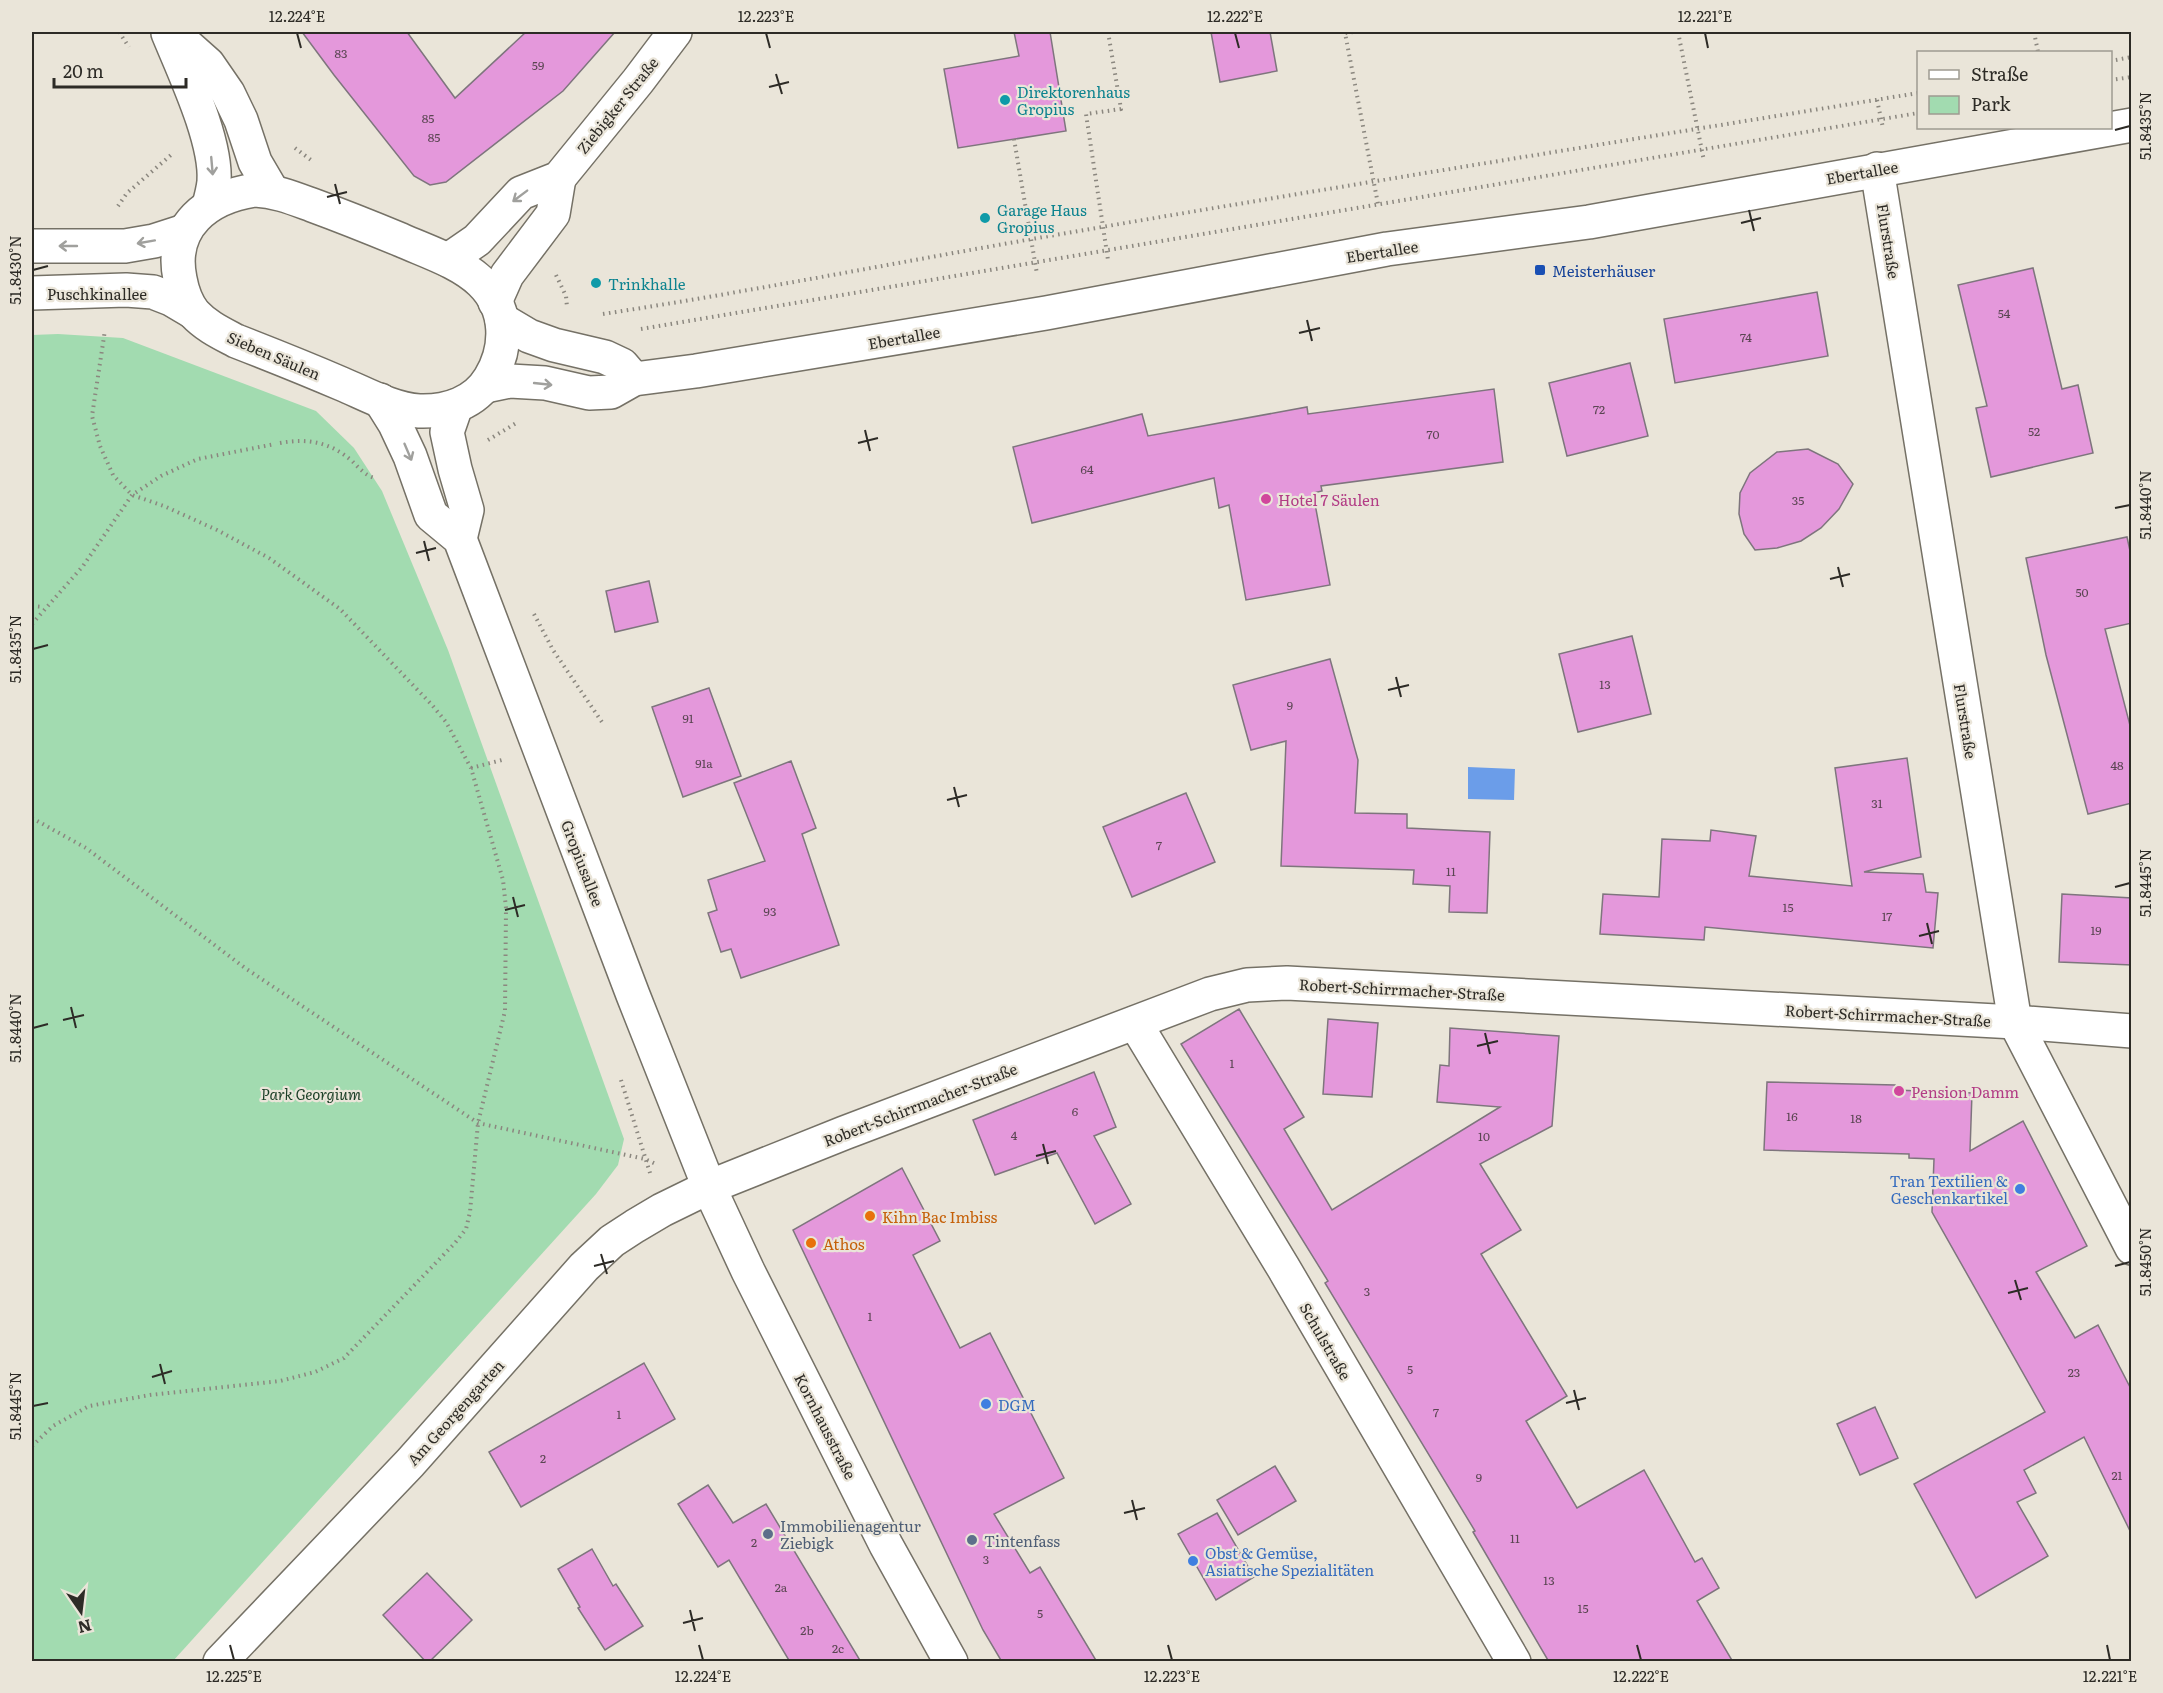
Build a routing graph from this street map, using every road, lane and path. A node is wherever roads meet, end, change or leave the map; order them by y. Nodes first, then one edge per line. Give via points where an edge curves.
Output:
1 (167, 32) edge
2 (172, 32) edge
3 (675, 32) edge
4 (1108, 32) edge
5 (1345, 32) edge
6 (1353, 32) edge
7 (1678, 32) edge
8 (2034, 32) edge
9 (2038, 51) edge
10 (2132, 57) edge
11 (2112, 61) edge
12 (2132, 77) edge
13 (2112, 80) edge
14 (1917, 93) edge
15 (1917, 113) edge
16 (2132, 125) edge
17 (1698, 128) junction
18 (2112, 128) edge
19 (2109, 129) edge
20 (1014, 139) dead end
21 (1702, 149) junction
22 (170, 155) dead end
23 (1877, 169) junction
24 (559, 178) junction
25 (1374, 181) junction
26 (272, 191) junction
27 (1712, 200) junction
28 (1378, 204) junction
29 (209, 205) junction
30 (117, 208) dead end
31 (1104, 227) junction
32 (185, 231) junction
33 (1030, 240) junction
34 (32, 246) edge
35 (1106, 249) junction
36 (1387, 249) junction
37 (448, 261) junction
38 (1034, 264) junction
39 (553, 268) dead end
40 (32, 293) edge
41 (1114, 300) junction
42 (498, 311) junction
43 (193, 312) junction
44 (568, 313) dead end
45 (1046, 313) junction
46 (593, 315) dead end
47 (106, 321) dead end
48 (631, 330) dead end
49 (634, 379) junction
50 (485, 386) junction
51 (380, 400) junction
52 (456, 406) junction
53 (491, 439) dead end
54 (488, 448) dead end
55 (378, 478) dead end
56 (132, 495) junction
57 (460, 539) junction
58 (32, 606) edge
59 (45, 607) junction
60 (533, 611) dead end
61 (32, 624) edge
62 (604, 724) dead end
63 (507, 759) dead end
64 (471, 768) junction
65 (32, 818) edge
66 (2015, 1022) junction
67 (1134, 1023) junction
68 (2132, 1031) edge
69 (478, 1123) junction
70 (709, 1187) junction
71 (2132, 1248) edge
72 (32, 1446) edge
73 (220, 1662) edge
74 (951, 1662) edge
75 (1514, 1662) edge

1 -> 29 street via 197,105 212,157 214,182
2 - 26 street via 208,64 228,93 242,120 255,162
3 - 24 street, Ziebigker Straße
4 - 31 path via 1121,109 1086,114
5 - 6 path
5 - 25 path
7 - 17 path
8 - 9 path
10 - 11 path
12 - 13 path
14 - 17 path
15 - 21 path
16 - 18 street, Ebertallee
17 - 21 path
17 - 25 path
19 - 23 street, Ebertallee
20 - 33 path
21 - 27 path
21 - 28 path
22 - 30 path
23 - 27 street, Ebertallee
23 - 66 street, Flurstraße
24 -> 37 street, Ziebigker Straße via 521,193 477,240
24 - 42 street via 553,214 507,275
25 - 28 path
25 - 31 path
26 - 29 street, Sieben Säulen via 239,192
26 - 37 street, Sieben Säulen via 356,221
27 - 36 street, Ebertallee via 1589,222
28 - 35 path
28 - 36 path
29 - 32 street, Sieben Säulen
31 - 33 path
31 - 35 path
32 -> 34 street via 125,246
32 - 43 street, Sieben Säulen via 177,267
33 - 38 path
33 - 46 path via 730,295
35 - 38 path
35 - 41 path
36 - 41 street, Ebertallee
37 - 42 street, Sieben Säulen via 483,284
38 - 45 path
38 - 48 path
39 - 44 path via 566,296
40 - 43 street, Puschkinallee via 153,292
41 - 45 street, Ebertallee
42 - 49 street via 529,336 605,357 622,365
42 - 50 street, Sieben Säulen via 502,351
43 - 51 street, Sieben Säulen via 211,328 236,341
45 - 49 street, Ebertallee
47 - 56 path via 92,416 113,475
50 -> 49 street, Ebertallee via 510,381 545,383 590,393 611,392
50 - 52 street, Sieben Säulen
51 - 52 street, Sieben Säulen via 417,411
51 -> 57 street, Gropiusallee via 405,445 431,515
52 - 57 street via 447,432 467,510
53 - 54 path
55 - 56 path via 370,477 345,455 322,443 300,440 198,459
56 - 59 path via 83,566
56 - 64 path via 217,530 269,558 340,609 432,705
57 - 70 street, Gropiusallee
58 - 59 path
59 - 61 path
60 - 62 path via 553,650
63 - 64 path
64 - 69 path via 503,880 506,908 505,1011
65 - 69 path via 86,848 245,968
66 - 67 street, Robert-Schirrmacher-Straße via 1287,983 1247,985 1210,994
66 - 68 street, Robert-Schirrmacher-Straße
66 - 71 street, Flurstraße
67 - 70 street, Robert-Schirrmacher-Straße
67 - 75 street, Schulstraße via 1283,1266
69 - 70 path via 645,1159
69 - 72 path via 466,1229 344,1358 280,1381 89,1406 53,1426
70 - 73 street, Am Georgengarten via 635,1226 584,1267 410,1463
70 - 74 street, Kornhausstraße via 886,1545

